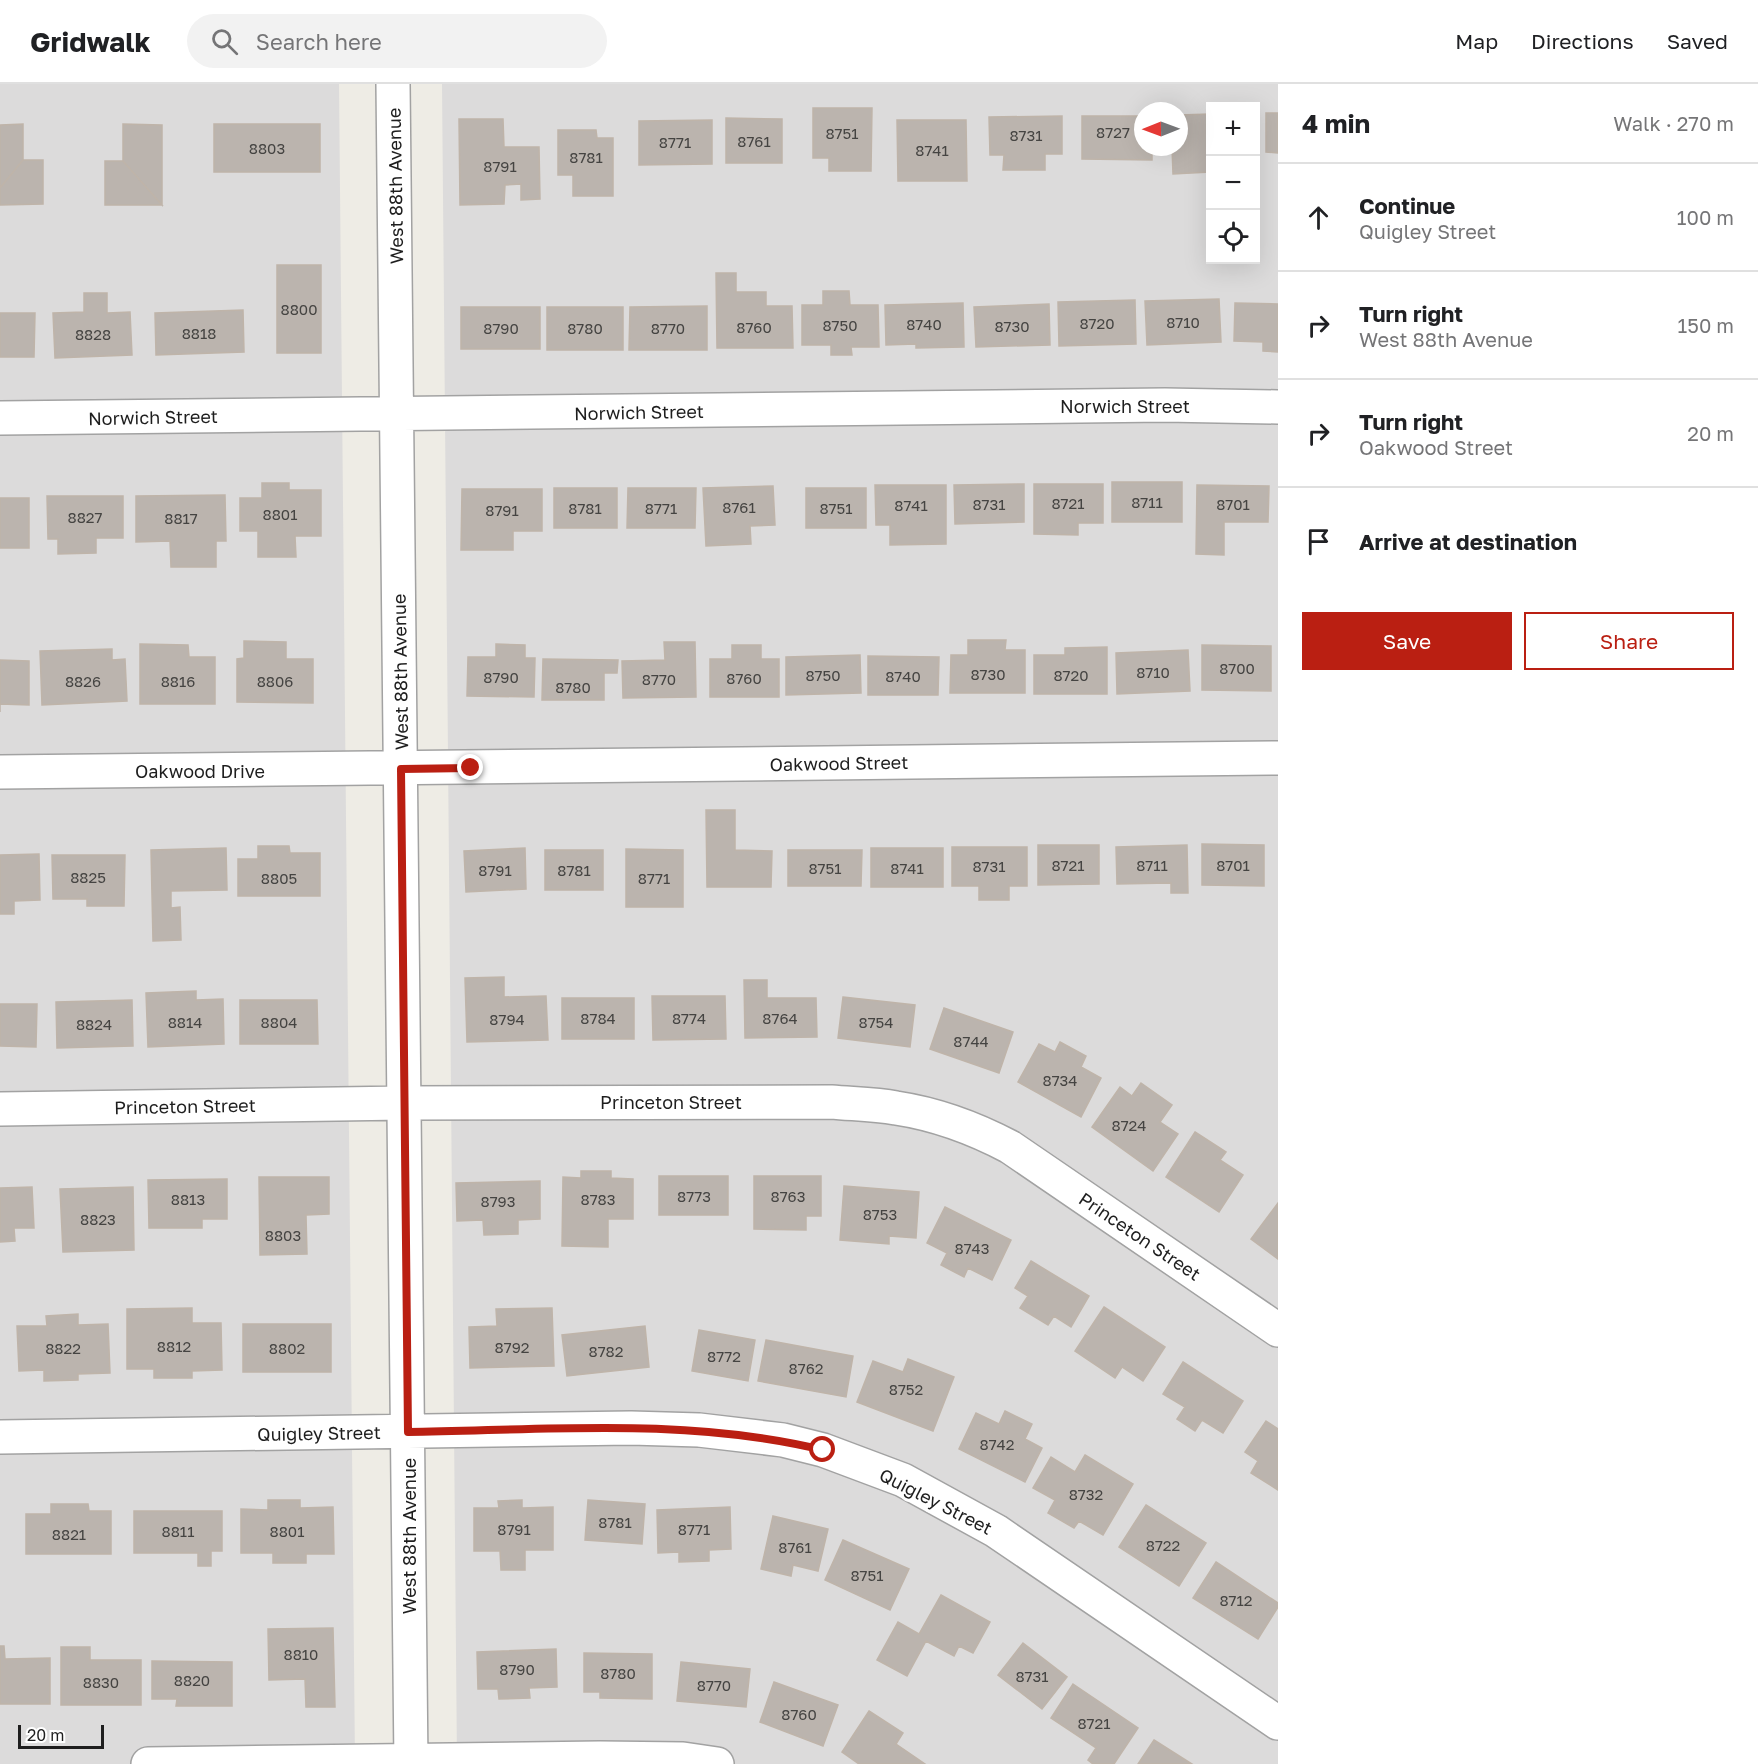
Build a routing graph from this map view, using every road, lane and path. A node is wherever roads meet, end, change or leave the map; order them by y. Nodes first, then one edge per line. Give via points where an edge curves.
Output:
1 (393, 84) edge
2 (1278, 407) edge
3 (398, 415) junction
4 (0, 418) edge
5 (1278, 758) edge
6 (401, 769) junction
7 (0, 772) edge
8 (404, 1103) junction
9 (0, 1108) edge
10 (1278, 1330) edge
11 (408, 1432) junction
12 (0, 1437) edge
13 (1278, 1723) edge
14 (411, 1763) edge
15 (148, 1764) edge
16 (717, 1764) edge

1 - 3 street, West 88th Avenue
2 - 3 street, Norwich Street via 1165,405
3 - 4 street, Norwich Street
3 - 6 street, West 88th Avenue
5 - 6 street, Oakwood Street
6 - 7 street, Oakwood Drive
6 - 8 street, West 88th Avenue
8 - 9 street, Princeton Street
8 - 10 street, Princeton Street via 831,1102 926,1114 1010,1146
8 - 11 street, West 88th Avenue
11 - 12 street, Quigley Street
11 - 13 street, Quigley Street via 699,1430 783,1440 823,1450 903,1480 996,1531
11 - 14 street, West 88th Avenue
14 - 15 street
14 - 16 street via 600,1758 683,1759

